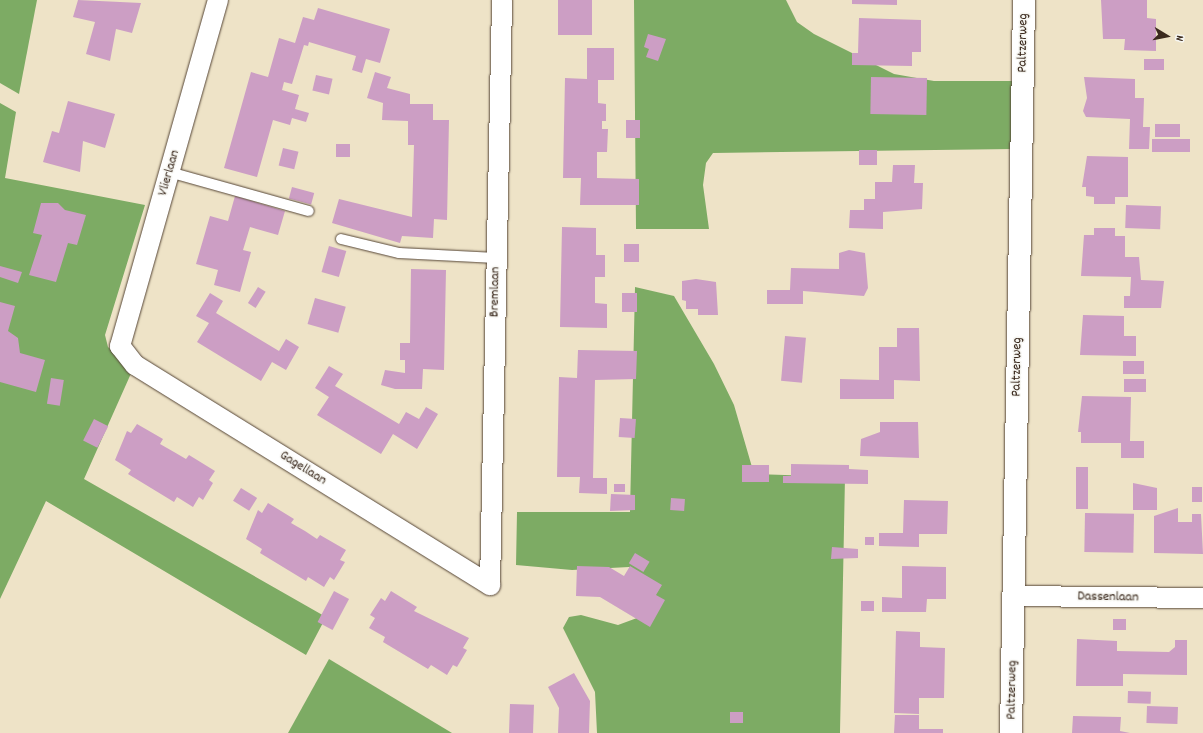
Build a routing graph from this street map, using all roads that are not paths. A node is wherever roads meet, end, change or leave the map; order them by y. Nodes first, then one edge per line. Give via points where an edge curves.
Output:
1 (218, 0) edge
2 (500, 0) edge
3 (1024, 0) edge
4 (169, 172) junction
5 (309, 211) dead end
6 (341, 239) dead end
7 (496, 258) junction
8 (120, 346) joint
9 (490, 585) joint
10 (1013, 596) junction
11 (1203, 598) edge
12 (1011, 733) edge

1 - 4 street, Vlierlaan
2 - 7 street, Bremlaan
3 - 10 street, Paltzerweg
4 - 5 lane
4 - 8 street, Vlierlaan
6 - 7 lane via 399,253
7 - 9 street, Bremlaan
8 - 9 street, Gagellaan via 135,365
10 - 11 street, Dassenlaan
10 - 12 street, Paltzerweg

